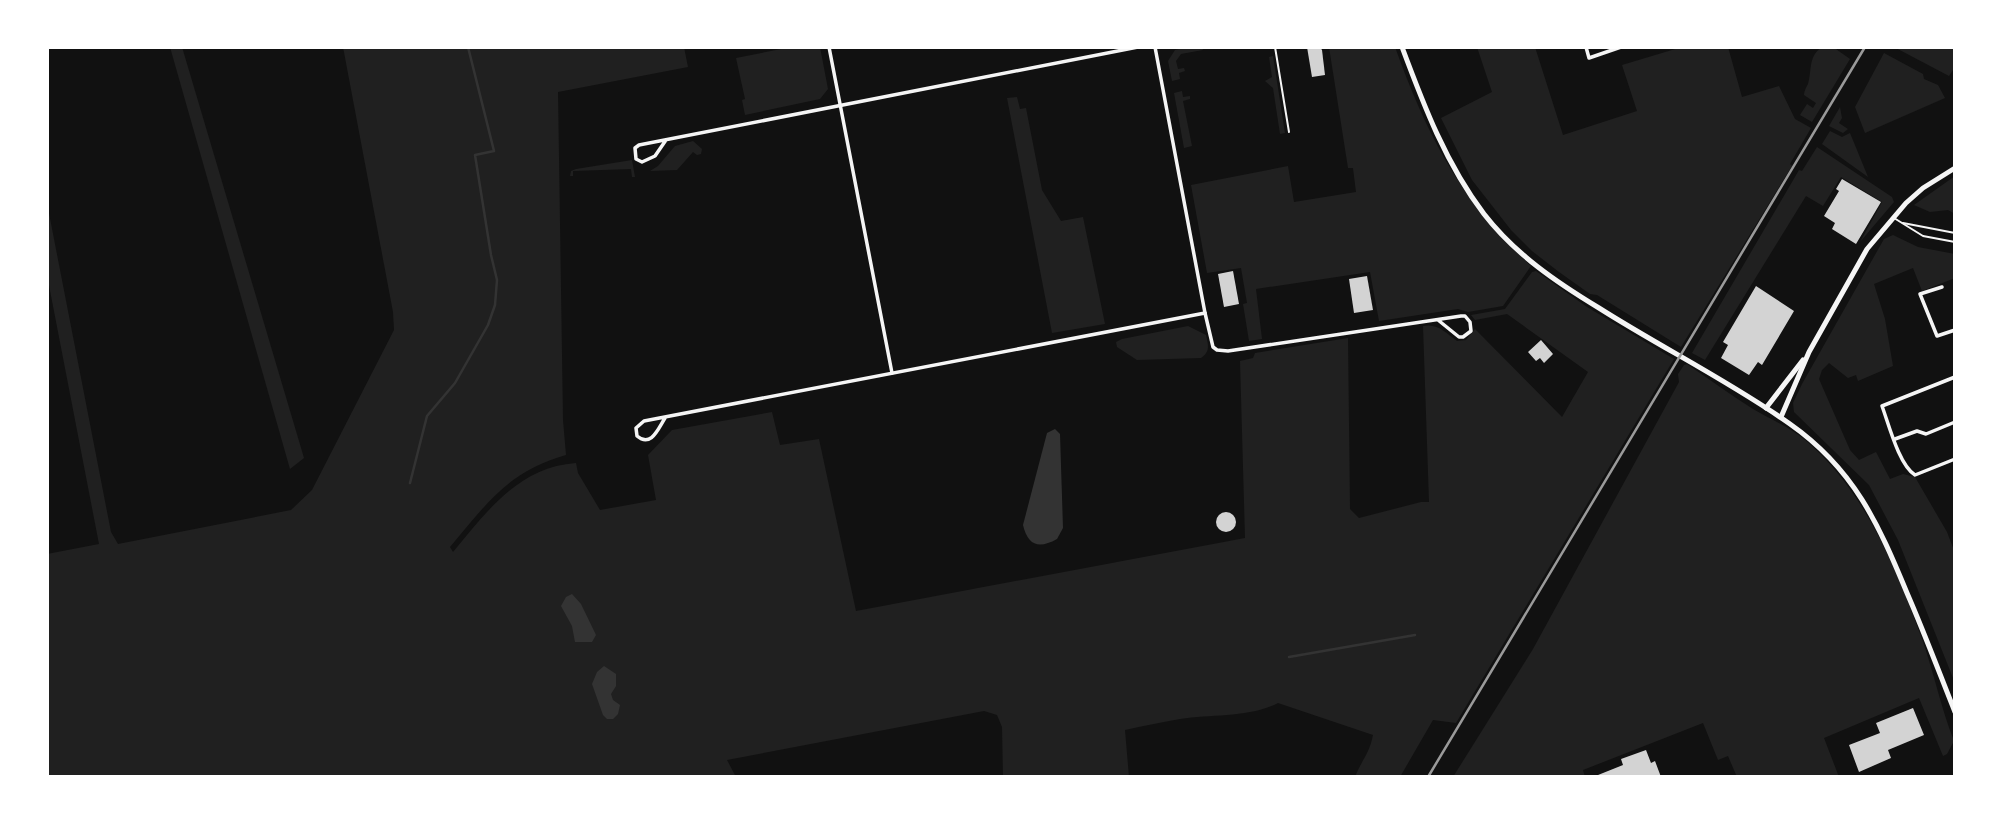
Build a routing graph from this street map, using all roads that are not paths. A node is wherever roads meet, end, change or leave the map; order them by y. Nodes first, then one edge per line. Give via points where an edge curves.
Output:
1 (829, 47) edge
2 (1138, 47) edge
3 (1155, 47) edge
4 (1275, 47) edge
5 (1402, 47) edge
6 (1586, 47) edge
7 (1620, 47) edge
8 (840, 105) junction
9 (1289, 132) dead end
10 (666, 140) junction
11 (1955, 168) edge
12 (1893, 217) junction
13 (1902, 222) junction
14 (1955, 233) edge
15 (1955, 242) edge
16 (1942, 287) dead end
17 (1205, 313) junction
18 (1438, 320) junction
19 (1955, 330) edge
20 (1809, 352) junction
21 (892, 373) junction
22 (1955, 377) edge
23 (1766, 408) junction
24 (1781, 417) junction
25 (665, 418) junction
26 (1955, 422) edge
27 (1895, 439) junction
28 (1955, 459) edge
29 (1955, 712) edge

1 - 8 street
2 - 8 street
3 - 17 street
4 - 9 lane
5 - 23 main road via 1432,126 1455,170 1486,216 1512,244 1560,284
6 - 7 street via 1589,58
8 - 10 street
8 - 21 street
10 - 10 street via 651,159 636,159 639,145
11 - 12 main road via 1923,188
12 - 13 lane
12 - 20 main road via 1867,249
13 - 14 lane
13 - 15 lane via 1923,236
16 - 19 street via 1920,294 1937,337
17 - 18 street via 1211,342 1222,352
17 - 21 street
18 - 18 street via 1465,316 1471,331 1459,337
20 - 23 main road
20 - 24 main road
21 - 25 street
22 - 27 street via 1882,406
23 - 24 main road
24 - 29 main road via 1834,461 1868,507
25 - 25 street via 652,437 643,440 637,436 639,424
26 - 27 street via 1926,434 1917,431
27 - 28 street via 1915,475

